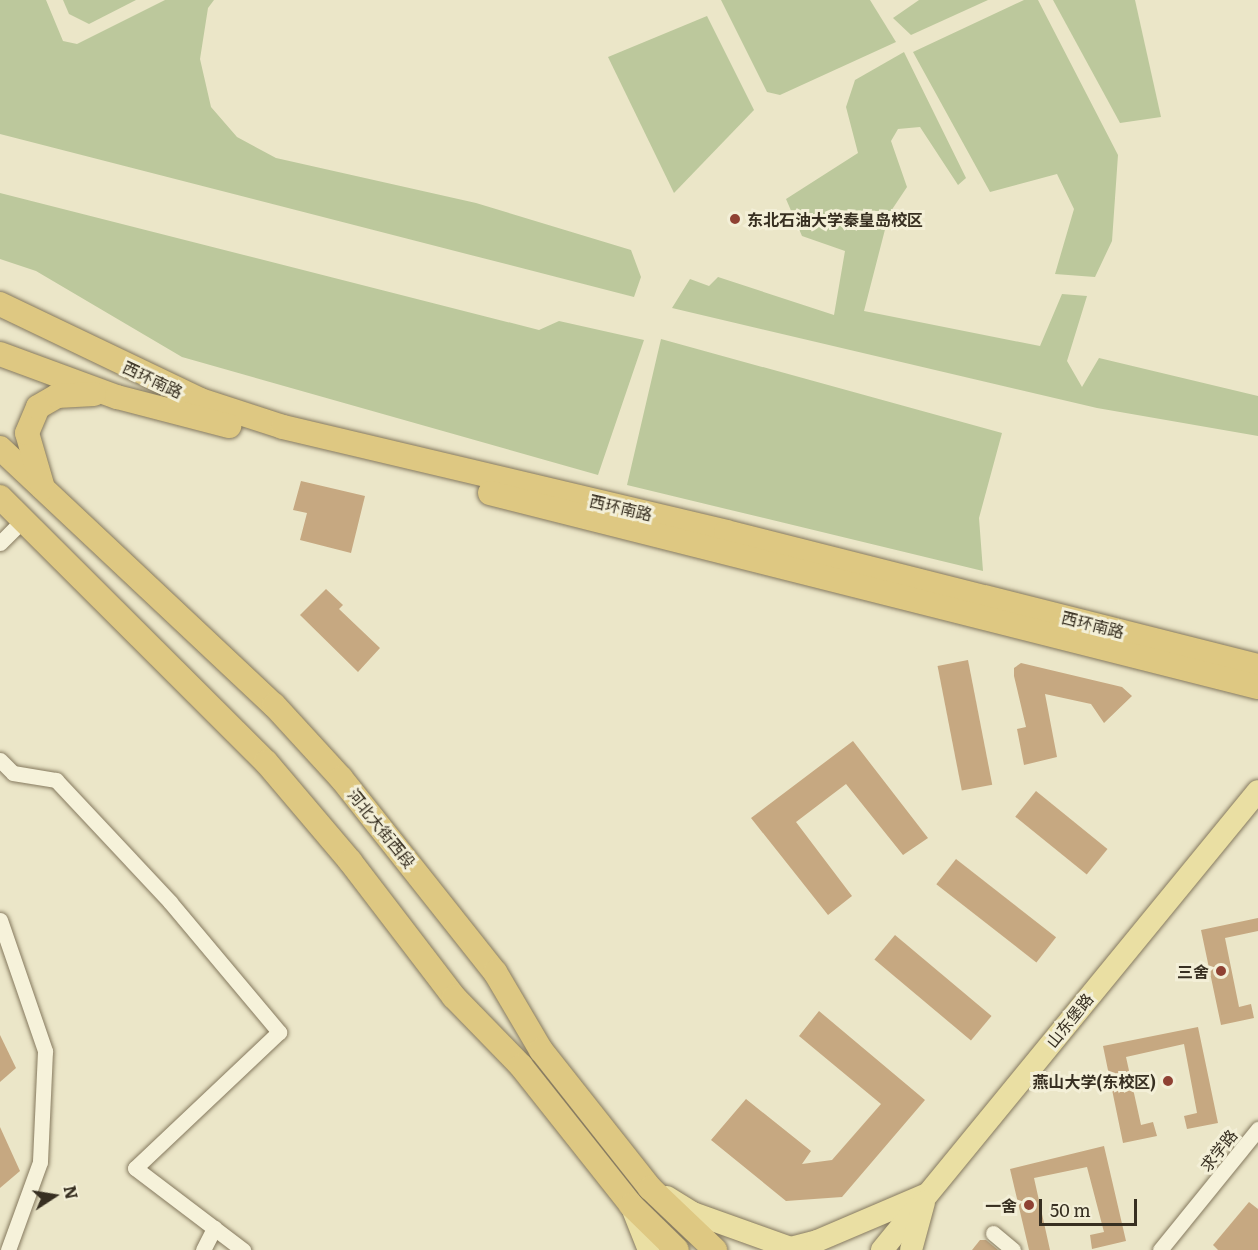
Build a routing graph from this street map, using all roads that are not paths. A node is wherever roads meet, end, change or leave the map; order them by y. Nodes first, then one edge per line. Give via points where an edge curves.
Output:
1 (0, 304) edge
2 (0, 354) edge
3 (117, 397) junction
4 (0, 448) edge
5 (44, 491) junction
6 (0, 497) edge
7 (23, 520) junction
8 (0, 543) edge
9 (1258, 666) edge
10 (1258, 687) edge
11 (0, 760) edge
12 (1258, 791) edge
13 (0, 920) edge
14 (1258, 1129) edge
15 (650, 1188) junction
16 (926, 1194) junction
17 (631, 1205) junction
18 (214, 1228) junction
19 (993, 1233) dead end
20 (8, 1250) edge
21 (203, 1250) edge
22 (243, 1250) edge
23 (649, 1250) edge
24 (677, 1250) edge
25 (715, 1250) edge
26 (882, 1250) edge
27 (911, 1250) edge
28 (1013, 1250) edge
29 (1160, 1250) edge

1 - 9 highway, 西环南路 via 200,400 283,427 726,532
2 - 3 highway, 西环南路
3 - 5 highway via 85,393 57,396 38,407 27,433
3 - 10 highway, 西环南路
4 - 5 highway, 河北大街西段
5 - 15 highway, 河北大街西段 via 274,705 342,778 495,972 541,1050
6 - 7 highway
7 - 8 street
7 - 17 highway via 266,762 350,861 454,997 521,1066
11 - 18 street via 13,773 56,780 170,902 279,1032 135,1168
12 - 16 main road, 山东堡路
13 - 20 street via 45,1051 40,1162
14 - 29 street, 求学路
15 - 16 main road via 693,1213 791,1248 817,1241
15 - 25 highway, 河北大街西段
16 - 26 main road, 山东堡路
16 - 27 main road
17 - 23 main road
17 - 24 highway
18 - 21 street
18 - 22 street
19 - 28 street

